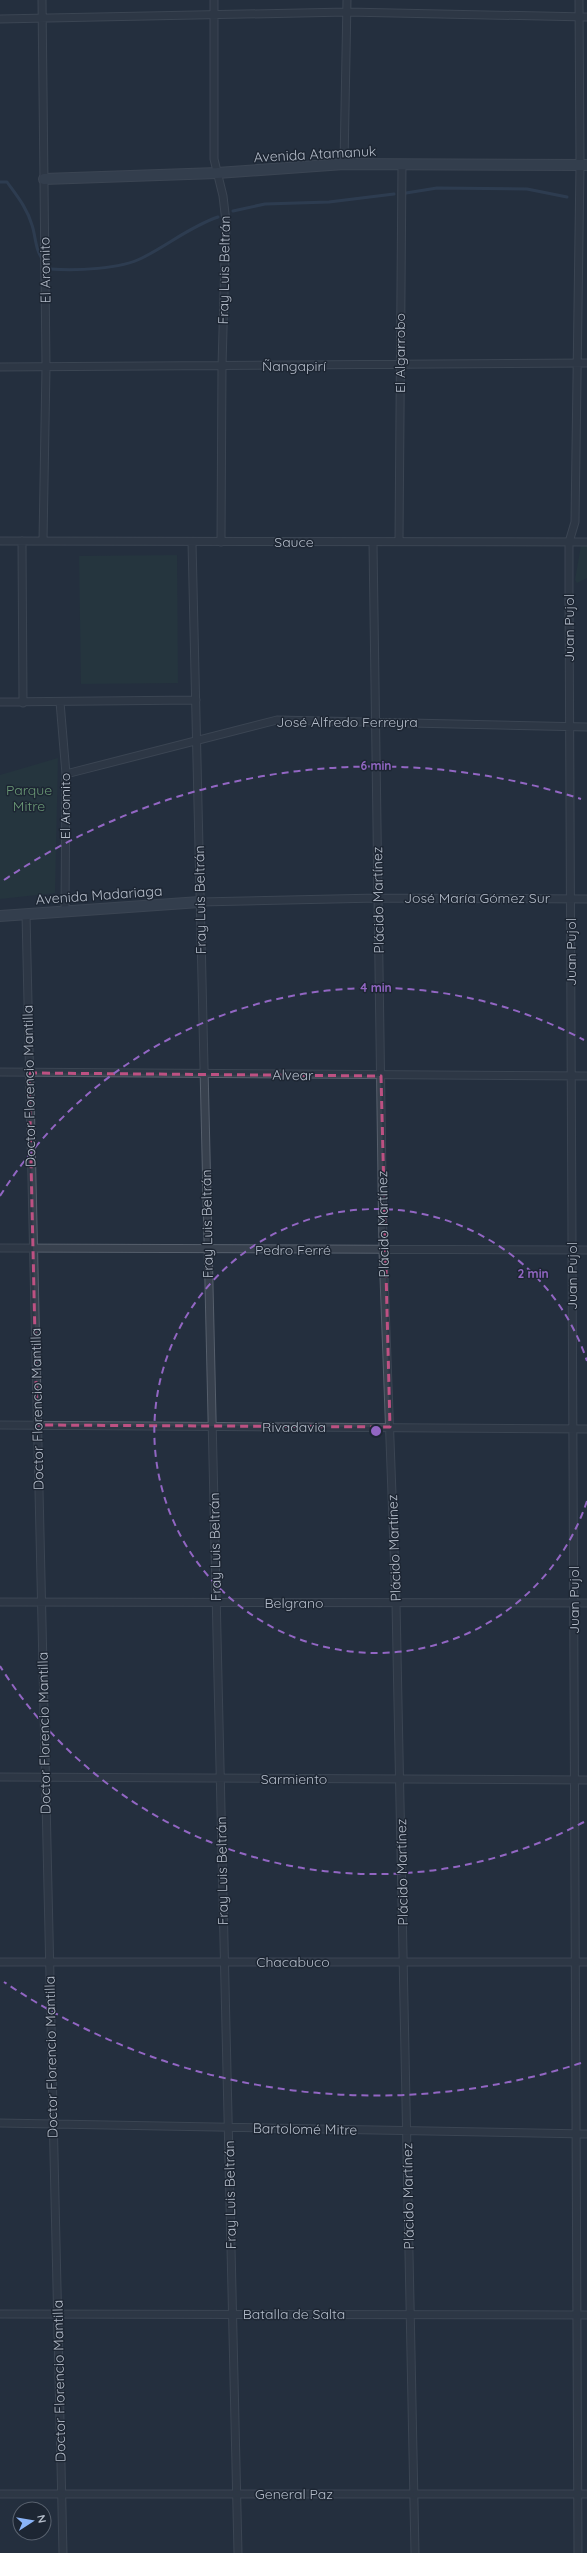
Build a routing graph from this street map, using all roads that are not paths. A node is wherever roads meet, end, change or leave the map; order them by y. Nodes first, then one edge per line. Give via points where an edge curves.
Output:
1 (42, 0) edge
2 (214, 0) edge
3 (347, 0) edge
4 (579, 0) edge
5 (347, 12) junction
6 (214, 14) junction
7 (579, 17) junction
8 (587, 17) edge
9 (42, 18) junction
10 (0, 19) edge
11 (344, 164) junction
12 (402, 164) junction
13 (584, 165) edge
14 (217, 173) junction
15 (44, 179) junction
16 (578, 363) junction
17 (587, 363) edge
18 (400, 365) junction
19 (222, 366) junction
20 (0, 367) edge
21 (46, 367) junction
22 (0, 541) edge
23 (22, 541) junction
24 (43, 541) junction
25 (400, 541) junction
26 (192, 542) junction
27 (221, 542) junction
28 (569, 542) junction
29 (587, 542) edge
30 (373, 543) junction
31 (196, 700) junction
32 (0, 702) edge
33 (23, 702) junction
34 (60, 702) junction
35 (377, 721) junction
36 (570, 727) junction
37 (587, 727) edge
38 (196, 742) junction
39 (66, 774) junction
40 (378, 898) junction
41 (571, 899) junction
42 (587, 899) edge
43 (200, 902) junction
44 (65, 910) junction
45 (26, 914) junction
46 (0, 916) edge
47 (0, 1072) edge
48 (29, 1073) junction
49 (204, 1074) junction
50 (381, 1076) junction
51 (572, 1076) junction
52 (587, 1076) edge
53 (0, 1248) edge
54 (33, 1248) junction
55 (208, 1249) junction
56 (383, 1250) junction
57 (572, 1250) junction
58 (587, 1250) edge
59 (0, 1425) edge
60 (37, 1425) junction
61 (212, 1426) junction
62 (390, 1427) junction
63 (573, 1429) junction
64 (587, 1429) edge
65 (0, 1602) edge
66 (41, 1602) junction
67 (216, 1602) junction
68 (396, 1603) junction
69 (574, 1603) junction
70 (587, 1603) edge
71 (0, 1778) edge
72 (45, 1778) junction
73 (220, 1778) junction
74 (400, 1779) junction
75 (575, 1780) junction
76 (587, 1780) edge
77 (0, 1962) edge
78 (49, 1962) junction
79 (224, 1962) junction
80 (403, 1962) junction
81 (575, 1962) junction
82 (587, 1962) edge
83 (0, 2123) edge
84 (53, 2124) junction
85 (228, 2127) junction
86 (407, 2130) junction
87 (576, 2133) junction
88 (587, 2134) edge
89 (0, 2314) edge
90 (58, 2314) junction
91 (232, 2314) junction
92 (410, 2314) junction
93 (577, 2315) junction
94 (587, 2315) edge
95 (0, 2494) edge
96 (62, 2494) junction
97 (236, 2494) junction
98 (414, 2494) junction
99 (578, 2494) junction
100 (587, 2494) edge
101 (63, 2553) edge
102 (238, 2553) edge
103 (415, 2553) edge
104 (578, 2553) edge

1 - 9 street, El Aromito
2 - 6 street, Fray Luis Beltrán
3 - 5 street
4 - 7 street, Juan Pujol
5 - 6 street
5 - 7 street
5 - 11 street
6 - 9 street
6 - 14 street, Fray Luis Beltrán via 214,160
7 - 8 street
7 - 13 street, Juan Pujol
9 - 10 street
9 - 15 street, El Aromito
11 - 12 street, Avenida Atamanuk
11 - 14 street, Avenida Atamanuk
12 - 13 street, Avenida Atamanuk
12 - 18 street, El Algarrobo
13 - 16 street, Juan Pujol
14 - 15 street, Avenida Atamanuk
14 - 19 street, Fray Luis Beltrán via 226,222
15 - 21 street, El Aromito
16 - 17 street, Ñangapirí
16 - 18 street, Ñangapirí
16 - 28 street, Juan Pujol via 576,522
18 - 19 street, Ñangapirí
18 - 25 street, El Algarrobo
19 - 21 street, Ñangapirí
19 - 27 street, Fray Luis Beltrán
20 - 21 street, Ñangapirí
21 - 24 street, El Aromito
22 - 23 street, Sauce
23 - 24 street, Sauce
23 - 33 street
24 - 26 street, Sauce
25 - 28 street, Sauce
25 - 30 street, Sauce
26 - 27 street, Sauce
26 - 31 street, Fray Luis Beltrán
27 - 30 street, Sauce
28 - 29 street, Sauce
28 - 36 street, Juan Pujol
30 - 35 street, Plácido Martínez
31 - 34 street
31 - 38 street, Fray Luis Beltrán
32 - 33 street
33 - 34 street
34 - 39 street, El Aromito
35 - 36 street, José Alfredo Ferreyra
35 - 38 street, José Alfredo Ferreyra via 277,720
35 - 40 street, Plácido Martínez
36 - 37 street, José Alfredo Ferreyra
36 - 41 street, Juan Pujol
38 - 39 street, José Alfredo Ferreyra
38 - 43 street, Fray Luis Beltrán
39 - 44 street, El Aromito
40 - 41 street, José María Gómez Sur
40 - 43 street, José María Gómez Sur
40 - 50 street, Plácido Martínez
41 - 42 street, José María Gómez Sur
41 - 51 street, Juan Pujol
43 - 44 street, Avenida Madariaga
43 - 49 street, Fray Luis Beltrán
44 - 45 street, Avenida Madariaga
45 - 46 street, Avenida Madariaga
45 - 48 street, Doctor Florencio Mantilla
47 - 48 street, Alvear
48 - 49 street, Alvear
48 - 54 street, Doctor Florencio Mantilla
49 - 50 street, Alvear
49 - 55 street, Fray Luis Beltrán
50 - 51 street, Alvear
50 - 56 street, Plácido Martínez
51 - 52 street, Alvear
51 - 57 street, Juan Pujol
53 - 54 street, Pedro Ferré
54 - 55 street, Pedro Ferré
54 - 60 street, Doctor Florencio Mantilla
55 - 56 street, Pedro Ferré
55 - 61 street, Fray Luis Beltrán
56 - 57 street, Pedro Ferré
56 - 62 street, Plácido Martínez
57 - 58 street, Pedro Ferré
57 - 63 street, Juan Pujol
59 - 60 street, Rivadavia
60 - 61 street, Rivadavia
60 - 66 street, Doctor Florencio Mantilla
61 - 62 street, Rivadavia
61 - 67 street, Fray Luis Beltrán
62 - 63 street, Rivadavia
62 - 68 street, Plácido Martínez
63 - 64 street, Rivadavia
63 - 69 street, Juan Pujol
65 - 66 street, Belgrano
66 - 67 street, Belgrano
66 - 72 street, Doctor Florencio Mantilla
67 - 68 street, Belgrano
67 - 73 street, Fray Luis Beltrán
68 - 69 street, Belgrano
68 - 74 street, Plácido Martínez
69 - 70 street, Belgrano
69 - 75 street, Juan Pujol
71 - 72 street, Sarmiento
72 - 73 street, Sarmiento
72 - 78 street, Doctor Florencio Mantilla
73 - 74 street, Sarmiento
73 - 79 street, Fray Luis Beltrán
74 - 75 street, Sarmiento
74 - 80 street, Plácido Martínez
75 - 76 street, Sarmiento
75 - 81 street, Juan Pujol
77 - 78 street, Chacabuco
78 - 79 street, Chacabuco
78 - 84 street, Doctor Florencio Mantilla
79 - 80 street, Chacabuco
79 - 85 street, Fray Luis Beltrán
80 - 81 street, Chacabuco
80 - 86 street, Plácido Martínez
81 - 82 street, Chacabuco
81 - 87 street, Juan Pujol
83 - 84 street, Bartolomé Mitre
84 - 85 street, Bartolomé Mitre
84 - 90 street, Doctor Florencio Mantilla
85 - 86 street, Bartolomé Mitre
85 - 91 street, Fray Luis Beltrán
86 - 87 street, Bartolomé Mitre
86 - 92 street, Plácido Martínez
87 - 88 street, Bartolomé Mitre
87 - 93 street, Juan Pujol
89 - 90 street, Batalla de Salta
90 - 91 street, Batalla de Salta
90 - 96 street, Doctor Florencio Mantilla
91 - 92 street, Batalla de Salta
91 - 97 street, Fray Luis Beltrán
92 - 93 street, Batalla de Salta
92 - 98 street, Plácido Martínez
93 - 94 street, Batalla de Salta
93 - 99 street, Juan Pujol
95 - 96 street, General Paz
96 - 97 street, General Paz
96 - 101 street, Doctor Florencio Mantilla
97 - 98 street, General Paz
97 - 102 street, Fray Luis Beltrán
98 - 99 street, General Paz
98 - 103 street, Plácido Martínez
99 - 100 street, General Paz
99 - 104 street, Juan Pujol

